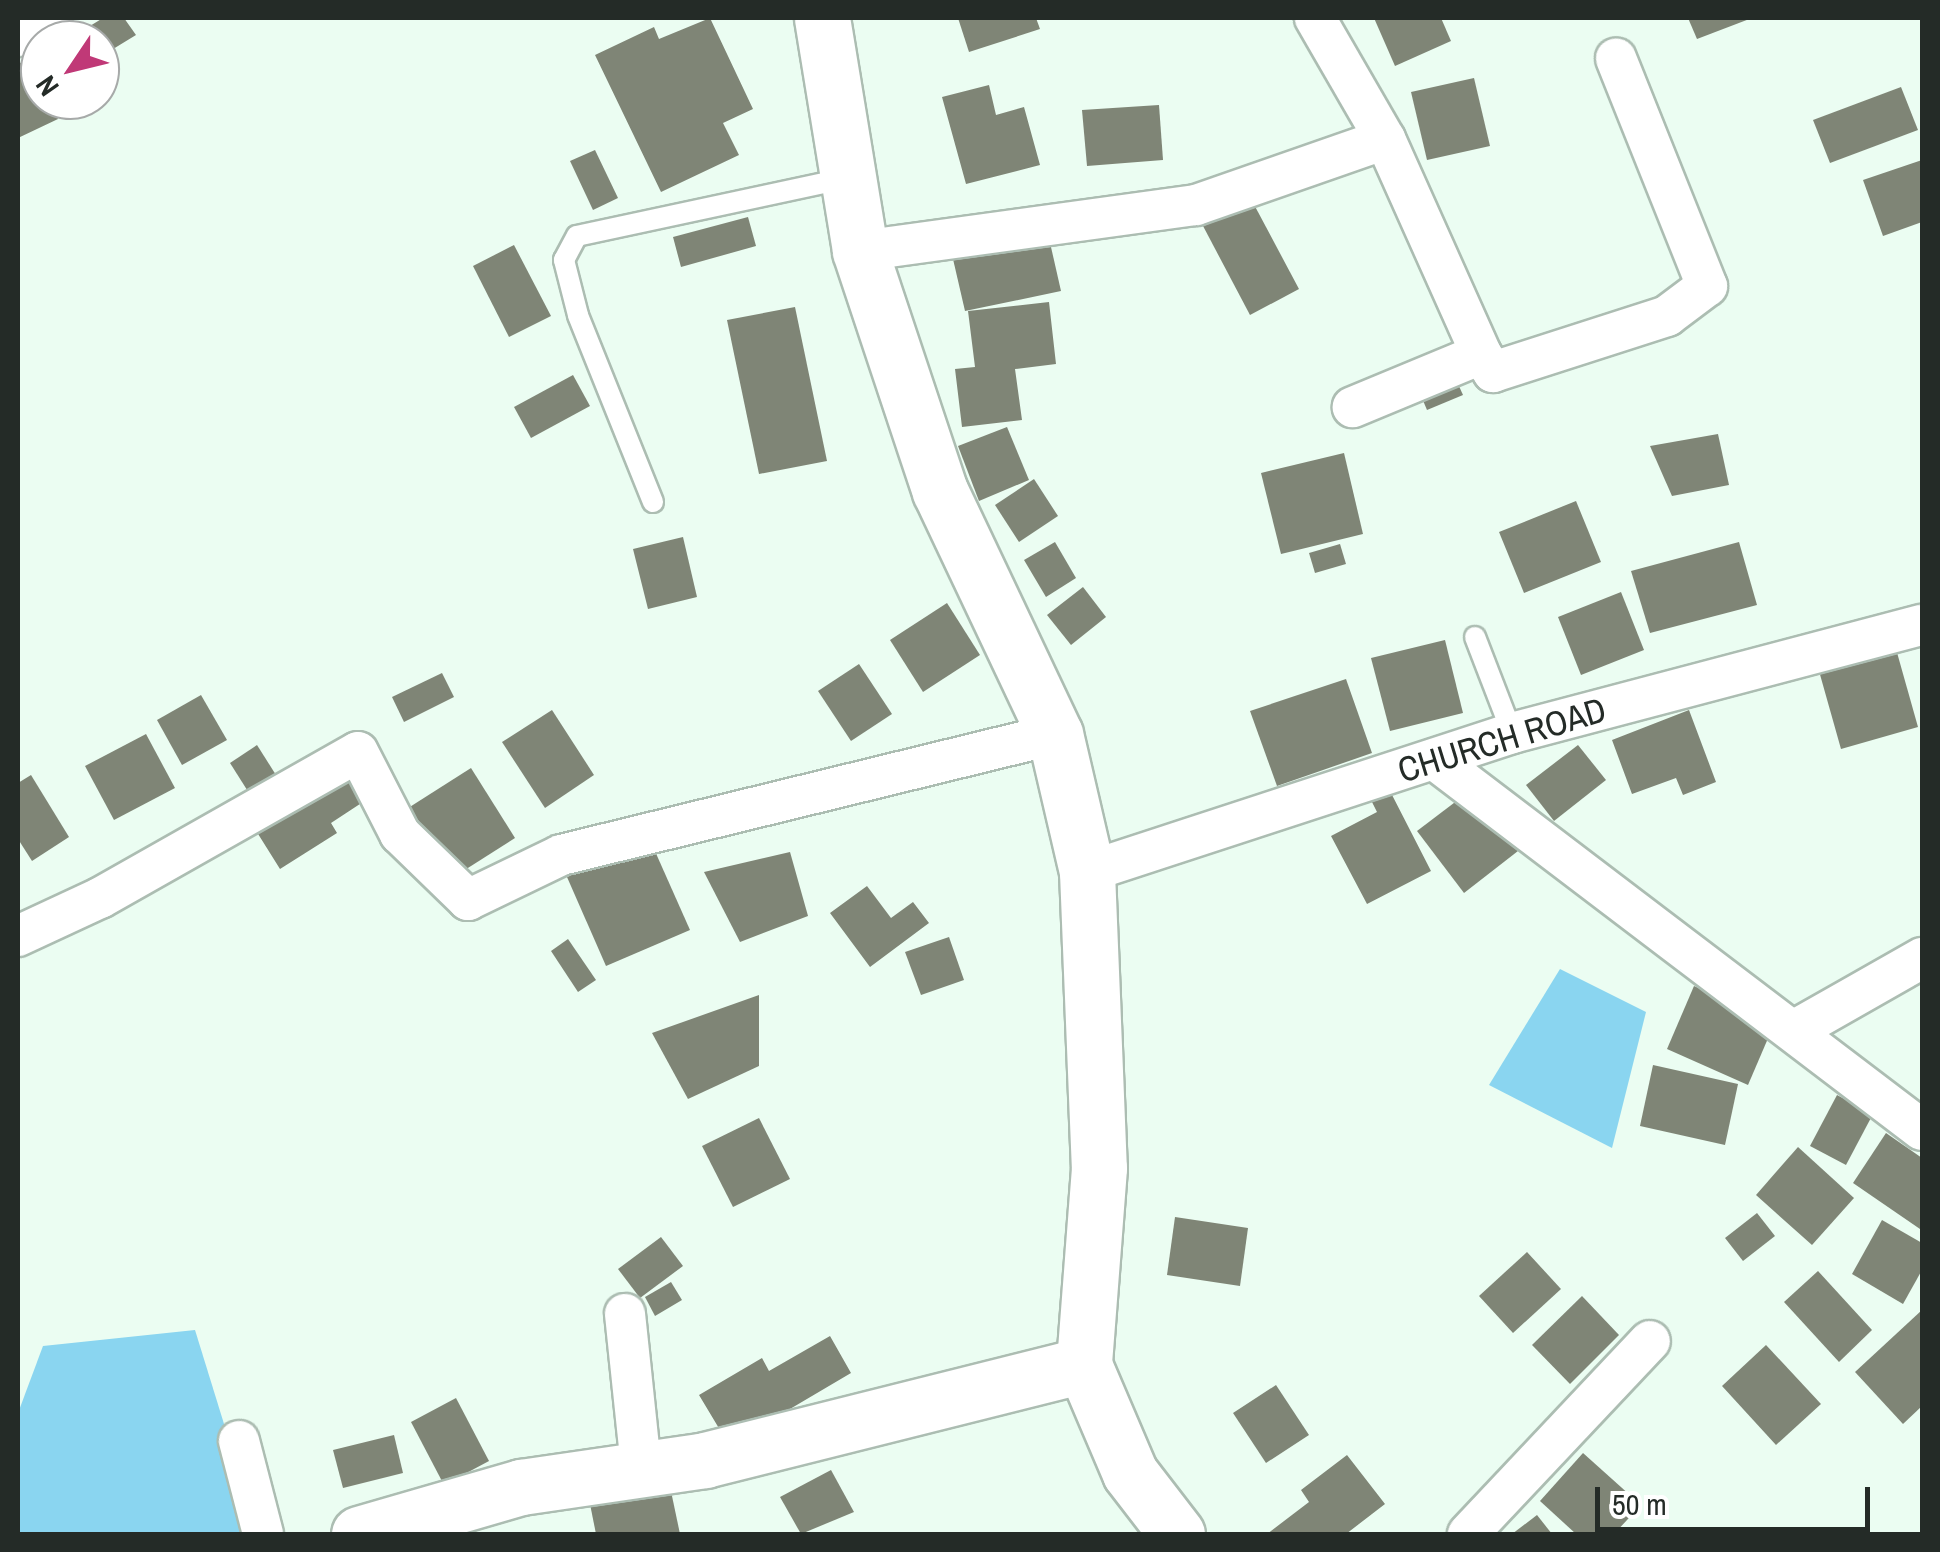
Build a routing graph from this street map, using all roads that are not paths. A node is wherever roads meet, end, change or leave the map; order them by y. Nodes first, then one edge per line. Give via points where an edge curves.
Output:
1 (52, 18) edge
2 (822, 18) edge
3 (1315, 18) edge
4 (18, 36) edge
5 (1616, 58) dead end
6 (1385, 140) junction
7 (850, 177) junction
8 (860, 250) junction
9 (1481, 354) junction
10 (1353, 407) dead end
11 (653, 502) dead end
12 (1922, 626) edge
13 (1475, 637) dead end
14 (1512, 733) junction
15 (1055, 734) junction
16 (1434, 759) junction
17 (1087, 872) junction
18 (18, 936) edge
19 (1922, 958) edge
20 (1797, 1029) junction
21 (1922, 1130) edge
22 (625, 1314) dead end
23 (1650, 1342) dead end
24 (1084, 1365) junction
25 (238, 1440) dead end
26 (641, 1468) junction
27 (263, 1534) edge
28 (359, 1534) edge
29 (1176, 1534) edge
30 (1468, 1534) edge

1 - 4 street
2 - 7 main road
3 - 6 street
5 - 9 street via 1707,286 1667,316 1494,372
6 - 8 street via 1196,205
6 - 9 street
7 - 8 main road
7 - 11 lane via 577,236 564,260 578,315
8 - 15 main road via 940,491
9 - 10 street
12 - 14 street, CHURCH ROAD
13 - 14 lane
14 - 16 street, CHURCH ROAD
15 - 17 main road
15 - 18 street via 561,855 468,900 400,834 358,752 100,898
16 - 17 street, CHURCH ROAD
16 - 20 street
17 - 24 main road via 1099,1168
19 - 20 street
20 - 21 street
22 - 26 street
23 - 30 street
24 - 26 main road via 704,1460
24 - 29 main road via 1130,1474
25 - 27 street
26 - 28 main road via 520,1488

